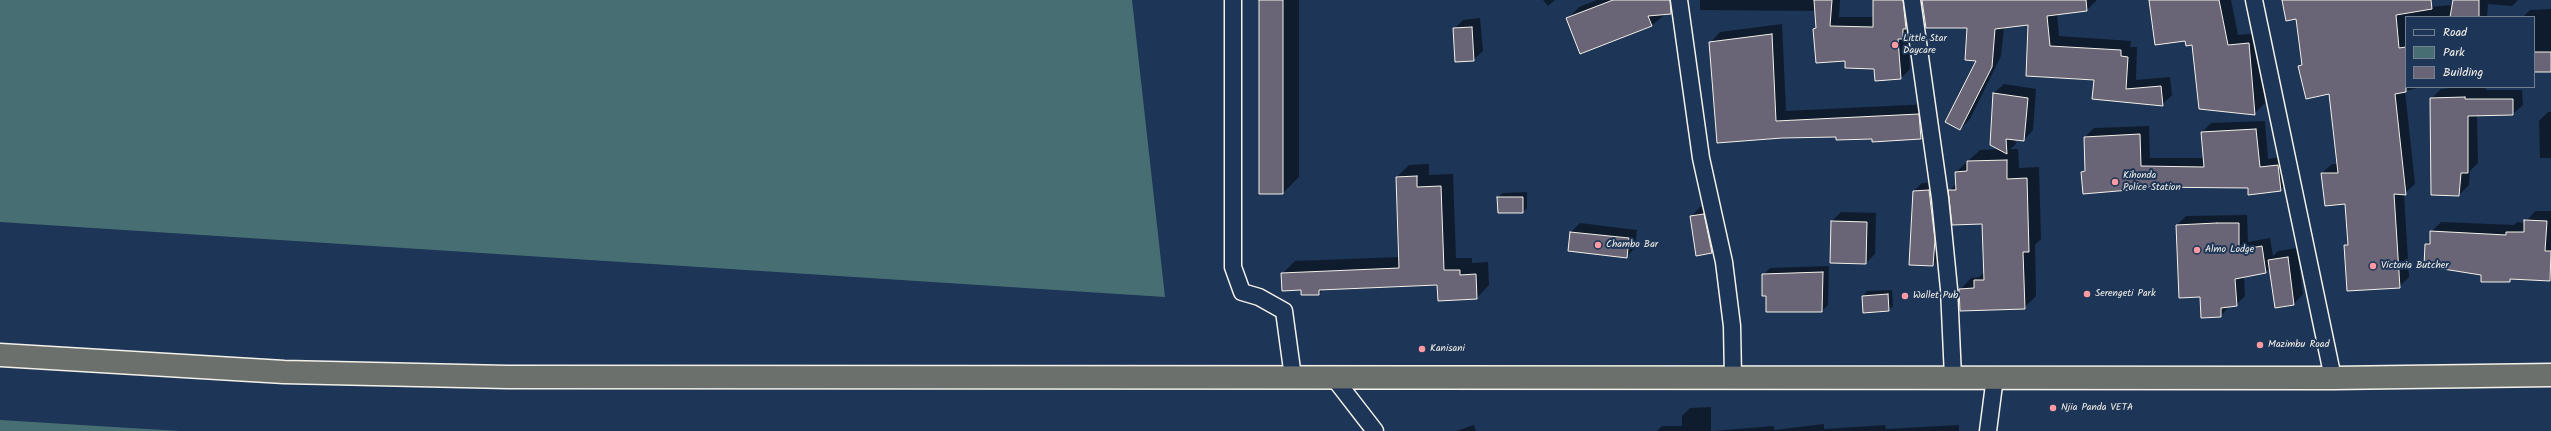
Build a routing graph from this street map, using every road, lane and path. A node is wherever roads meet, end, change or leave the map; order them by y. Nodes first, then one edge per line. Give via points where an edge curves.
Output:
1 (1233, 0) edge
2 (1679, 0) edge
3 (1912, 0) edge
4 (2254, 0) edge
5 (0, 356) edge
6 (2551, 375) edge
7 (1293, 377) junction
8 (1953, 377) junction
9 (1995, 377) junction
10 (1334, 378) junction
11 (1733, 378) junction
12 (2333, 378) junction
13 (1375, 431) edge
14 (1988, 431) edge

1 - 7 street via 1233,267 1242,292 1284,311
2 - 11 street via 1701,158 1724,262 1732,326
3 - 8 street via 1940,198 1949,289
4 - 12 street
5 - 7 highway via 284,372 506,377
6 - 12 highway
7 - 10 highway
8 - 9 highway
8 - 11 highway
9 - 12 highway
9 - 14 street
10 - 11 highway
10 - 13 street

